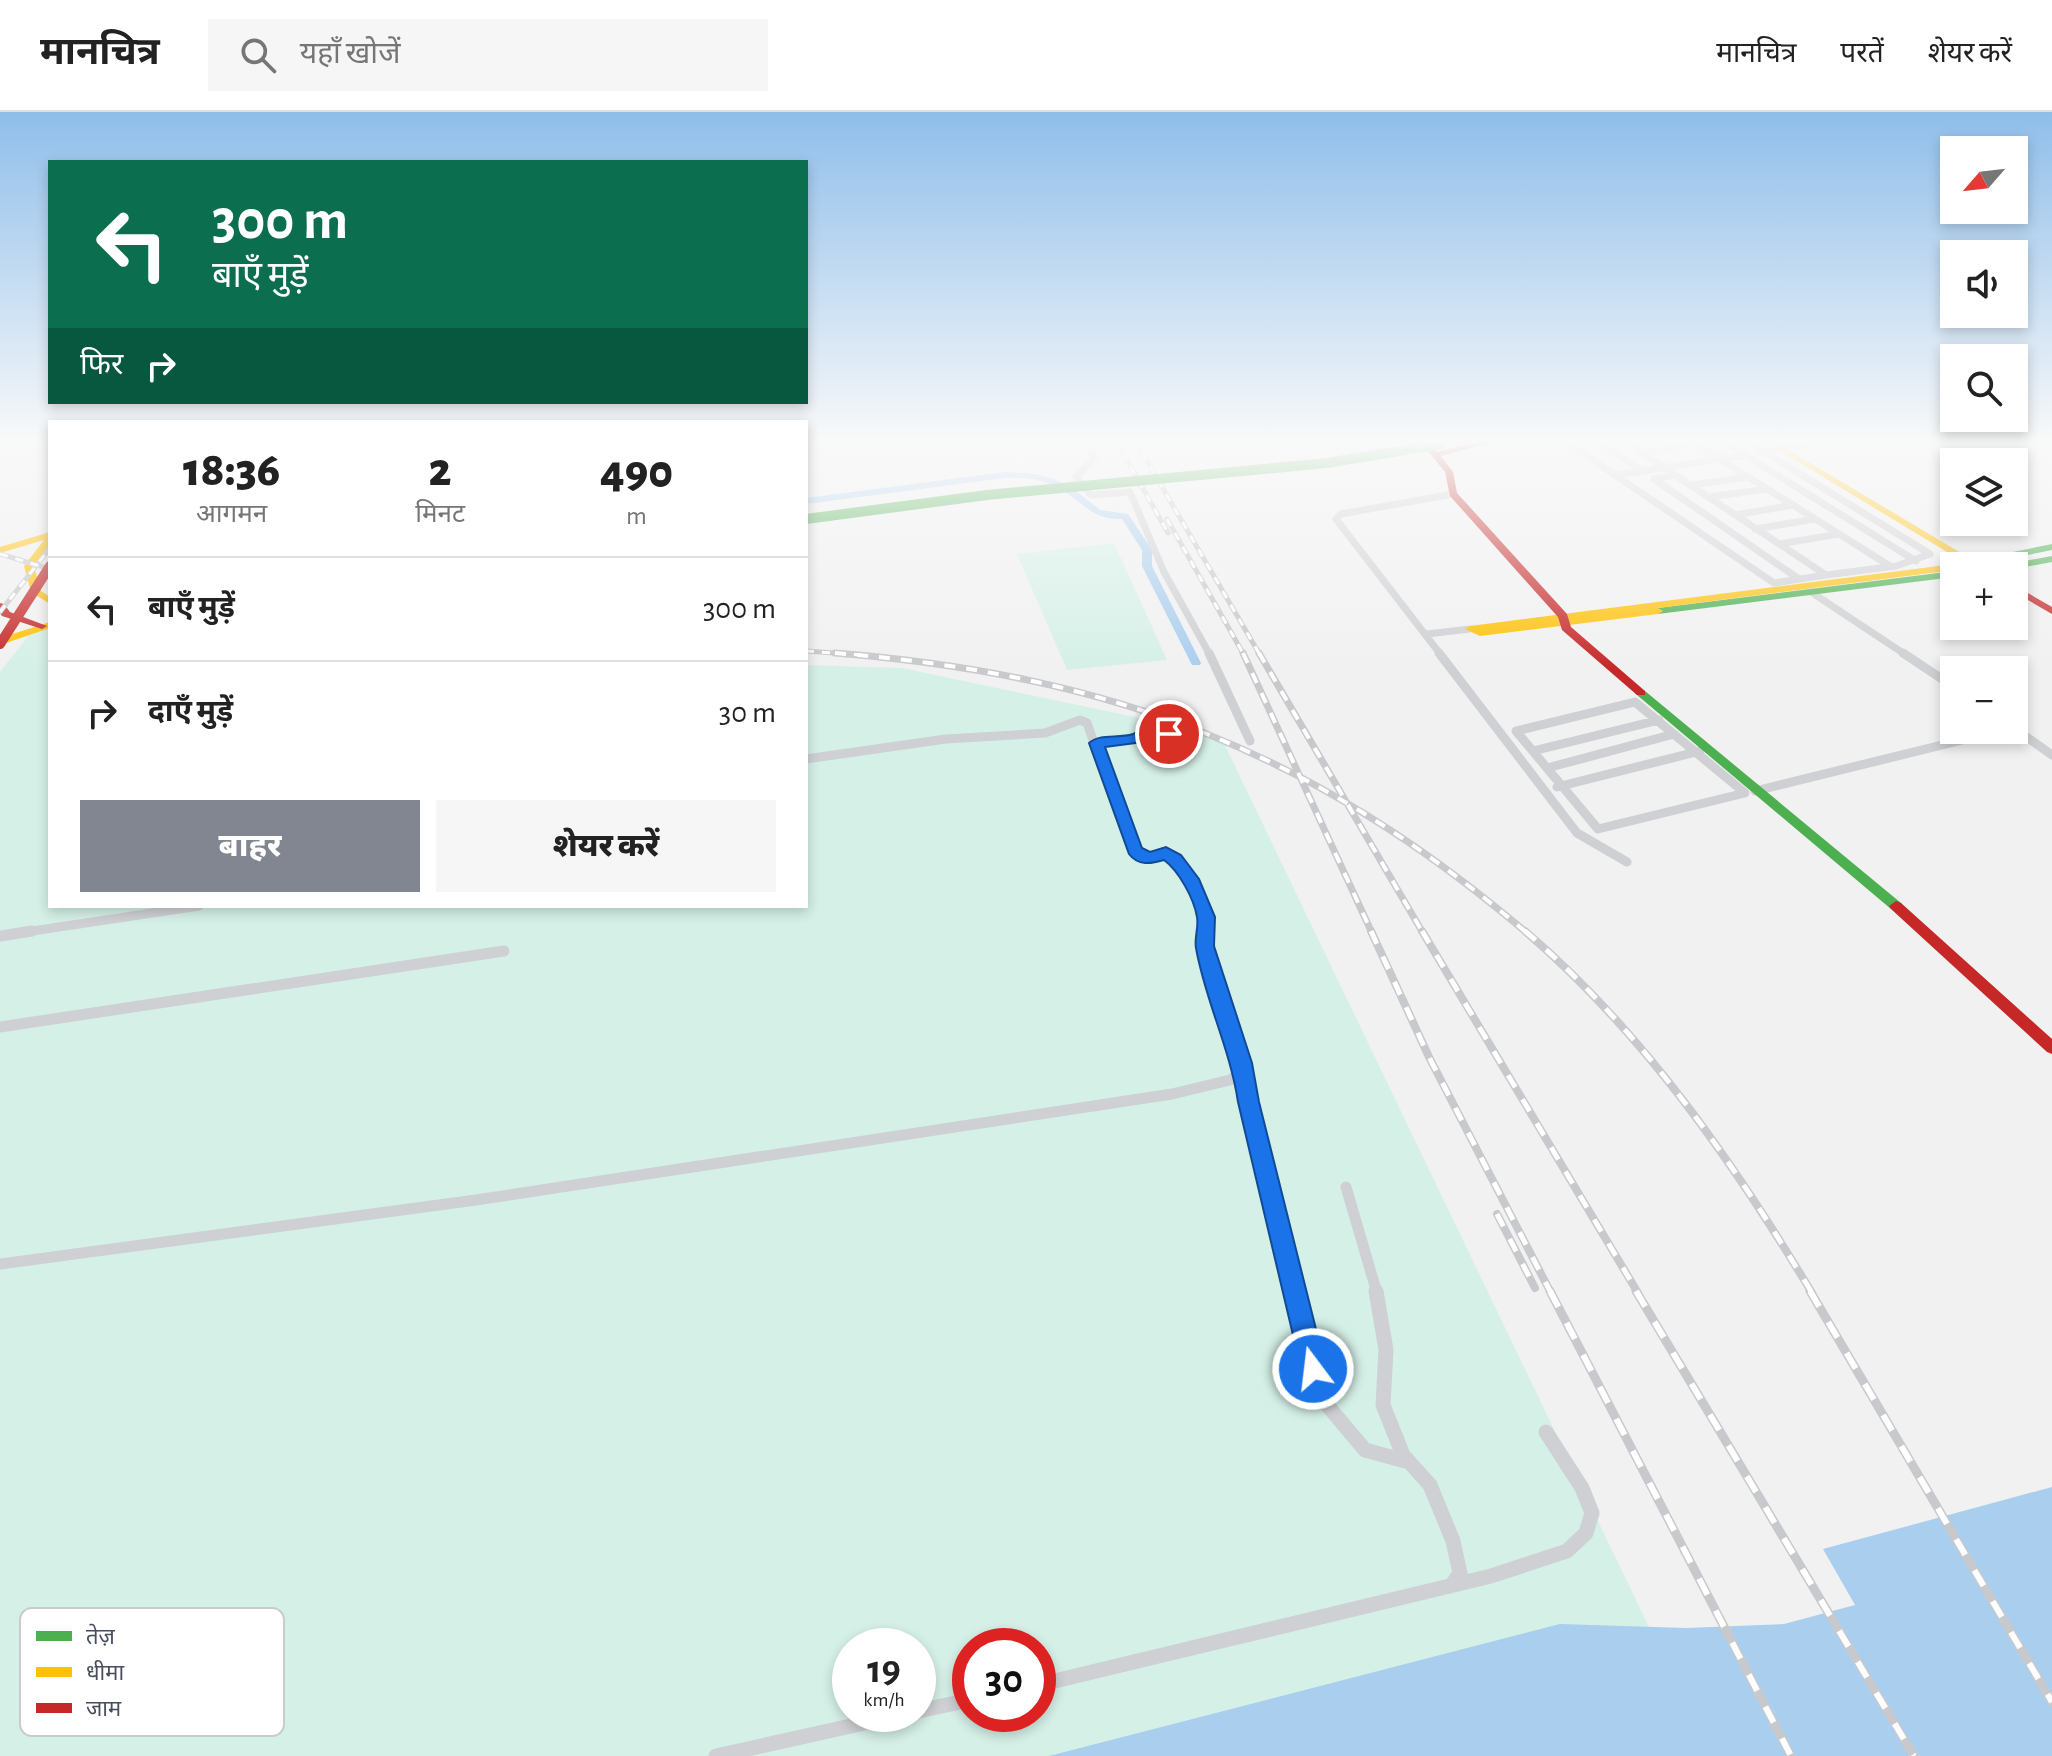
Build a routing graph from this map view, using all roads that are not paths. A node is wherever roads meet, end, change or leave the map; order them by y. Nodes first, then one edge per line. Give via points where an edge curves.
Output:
1 (830, 516) edge
2 (1140, 516) edge
3 (1343, 516) edge
4 (1473, 516) edge
5 (1676, 516) edge
6 (1707, 516) edge
7 (1736, 516) edge
8 (1810, 516) edge
9 (1843, 516) edge
10 (1878, 516) edge
11 (1892, 516) edge
12 (808, 519) edge
13 (1815, 519) junction
14 (1755, 529) junction
15 (1839, 534) junction
16 (48, 538) edge
17 (48, 540) edge
18 (1779, 544) junction
19 (2052, 547) edge
20 (0, 550) edge
21 (1953, 552) edge
22 (2028, 552) edge
23 (2052, 559) edge
24 (1916, 561) junction
25 (2028, 563) edge
26 (1890, 566) junction
27 (1940, 568) edge
28 (48, 569) edge
29 (1826, 575) junction
30 (1940, 576) edge
31 (1799, 579) junction
32 (2028, 588) edge
33 (1811, 592) junction
34 (2028, 596) edge
35 (48, 600) edge
36 (2052, 603) edge
37 (0, 606) edge
38 (2052, 611) edge
39 (1565, 618) junction
40 (46, 625) edge
41 (1470, 629) joint
42 (1427, 634) junction
43 (0, 643) edge
44 (1940, 678) edge
45 (1662, 719) junction
46 (1674, 734) junction
47 (1137, 738) dead end
48 (2028, 738) edge
49 (1250, 741) dead end
50 (1096, 743) junction
51 (1946, 744) edge
52 (1701, 751) junction
53 (1534, 752) junction
54 (1517, 754) junction
55 (2052, 755) edge
56 (808, 759) edge
57 (1547, 768) junction
58 (1562, 786) junction
59 (1545, 790) junction
60 (1755, 791) junction
61 (1627, 862) dead end
62 (186, 908) edge
63 (0, 936) edge
64 (504, 951) dead end
65 (0, 1027) edge
66 (2052, 1048) edge
67 (1242, 1072) junction
68 (1346, 1187) dead end
69 (0, 1264) edge
70 (1546, 1432) dead end
71 (1409, 1462) junction
72 (1452, 1585) junction
73 (1056, 1681) edge
74 (832, 1730) edge
75 (716, 1756) edge

1 - 12 main road, bridge
2 - 49 street
3 - 42 street via 1336,517
4 - 39 main road
5 - 31 street via 1774,583
6 - 31 street
7 - 14 street
8 - 13 street
9 - 24 street
10 - 24 street via 1929,550
11 - 21 main road
13 - 14 street
13 - 15 street
14 - 18 street
15 - 18 street
15 - 26 street
16 - 20 main road
17 - 35 main road via 29,566 36,592
18 - 29 street
19 - 22 main road
23 - 25 main road
24 - 26 street
26 - 29 street
27 - 39 main road
28 - 43 main road, bridge
29 - 31 street
30 - 33 main road
32 - 36 main road
33 - 39 main road
33 - 44 street
34 - 38 main road
37 - 40 main road via 6,614
39 - 41 main road via 1480,633
39 - 45 main road via 1573,636
40 - 43 main road
41 - 42 street
42 - 54 street
45 - 46 street
45 - 52 main road
45 - 53 street
45 - 53 street via 1635,702 1516,731
46 - 52 street
46 - 57 street
47 - 50 street
48 - 55 street
50 - 56 street via 1087,723 1080,720 1045,733 946,739
50 - 67 street via 1135,850 1151,858 1166,852 1192,884 1206,917 1204,946
51 - 60 street
52 - 58 street
52 - 58 street via 1745,793 1598,829
52 - 60 main road
53 - 54 street
53 - 57 street
54 - 59 street
57 - 58 street
58 - 59 street
59 - 61 street via 1581,836
60 - 66 main road via 1926,932
62 - 63 street
64 - 65 street
67 - 69 street via 1230,1080 1172,1094 476,1200
67 - 71 street via 1322,1399 1365,1450
68 - 71 street via 1377,1294 1386,1350 1383,1405
70 - 72 street via 1589,1504 1586,1533 1550,1558
71 - 72 street via 1430,1485 1453,1541 1460,1573
72 - 73 street
74 - 75 street

